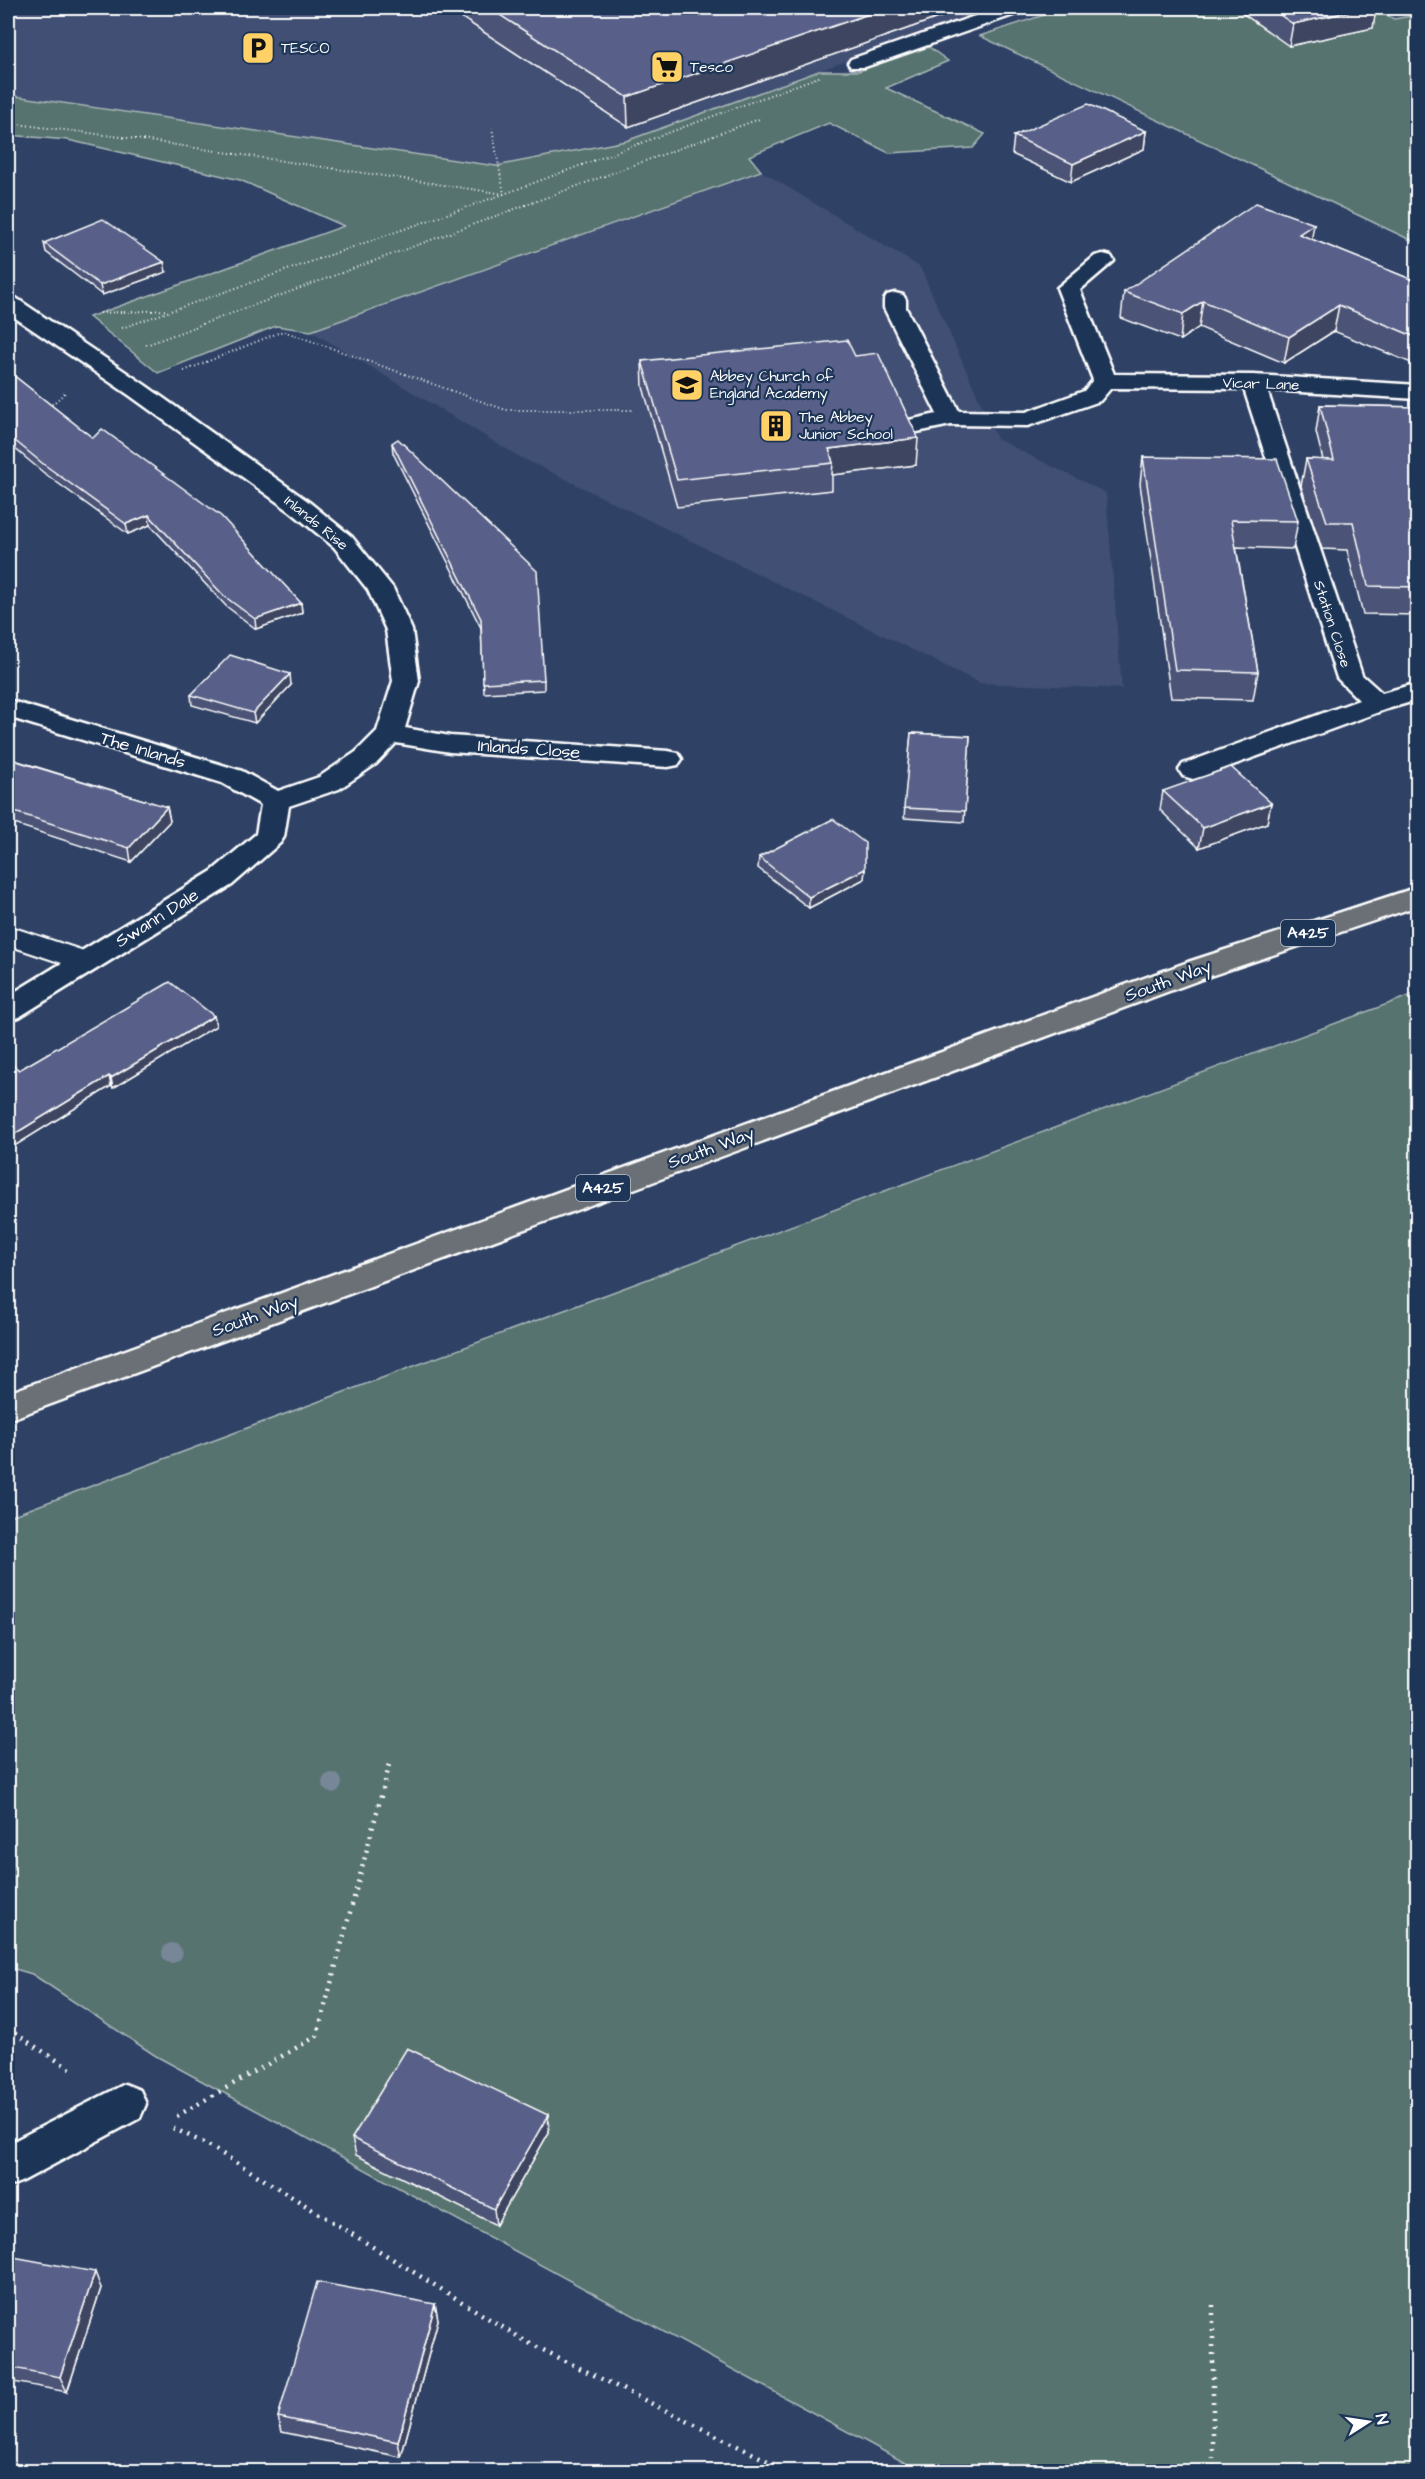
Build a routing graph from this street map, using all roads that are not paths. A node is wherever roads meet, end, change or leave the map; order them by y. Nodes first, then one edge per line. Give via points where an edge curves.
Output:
1 (1015, 8) edge
2 (858, 63) edge
3 (1103, 261) dead end
4 (896, 300) dead end
5 (8, 303) edge
6 (1105, 381) junction
7 (1253, 382) junction
8 (1418, 392) edge
9 (951, 418) junction
10 (918, 425) dead end
11 (1418, 691) edge
12 (1377, 704) junction
13 (8, 708) edge
14 (390, 734) junction
15 (668, 759) dead end
16 (1193, 770) dead end
17 (276, 801) junction
18 (1418, 896) edge
19 (8, 935) edge
20 (86, 962) junction
21 (8, 1010) edge
22 (8, 1407) edge
23 (125, 2104) road end
24 (8, 2166) edge

1 - 2 street
3 - 6 street via 1068,288
4 - 9 street via 895,308
5 - 14 street, Inlands Rise via 137,390 343,542 380,588 399,630 406,681
6 - 7 street, Vicar Lane
6 - 9 street via 1092,396 1028,419
7 - 8 street, Vicar Lane
7 - 12 street, Station Close via 1350,678
9 - 10 street
11 - 12 street
12 - 16 street
13 - 17 street, The Inlands via 232,777
14 - 15 street, Inlands Close via 450,744
14 - 17 street, Inlands Rise via 366,758 328,783
17 - 20 street, Swann Dale via 270,837 222,878
18 - 22 main road, South Way / A425 via 1199,969
19 - 20 lane
20 - 21 street, Swann Dale
23 - 24 street

